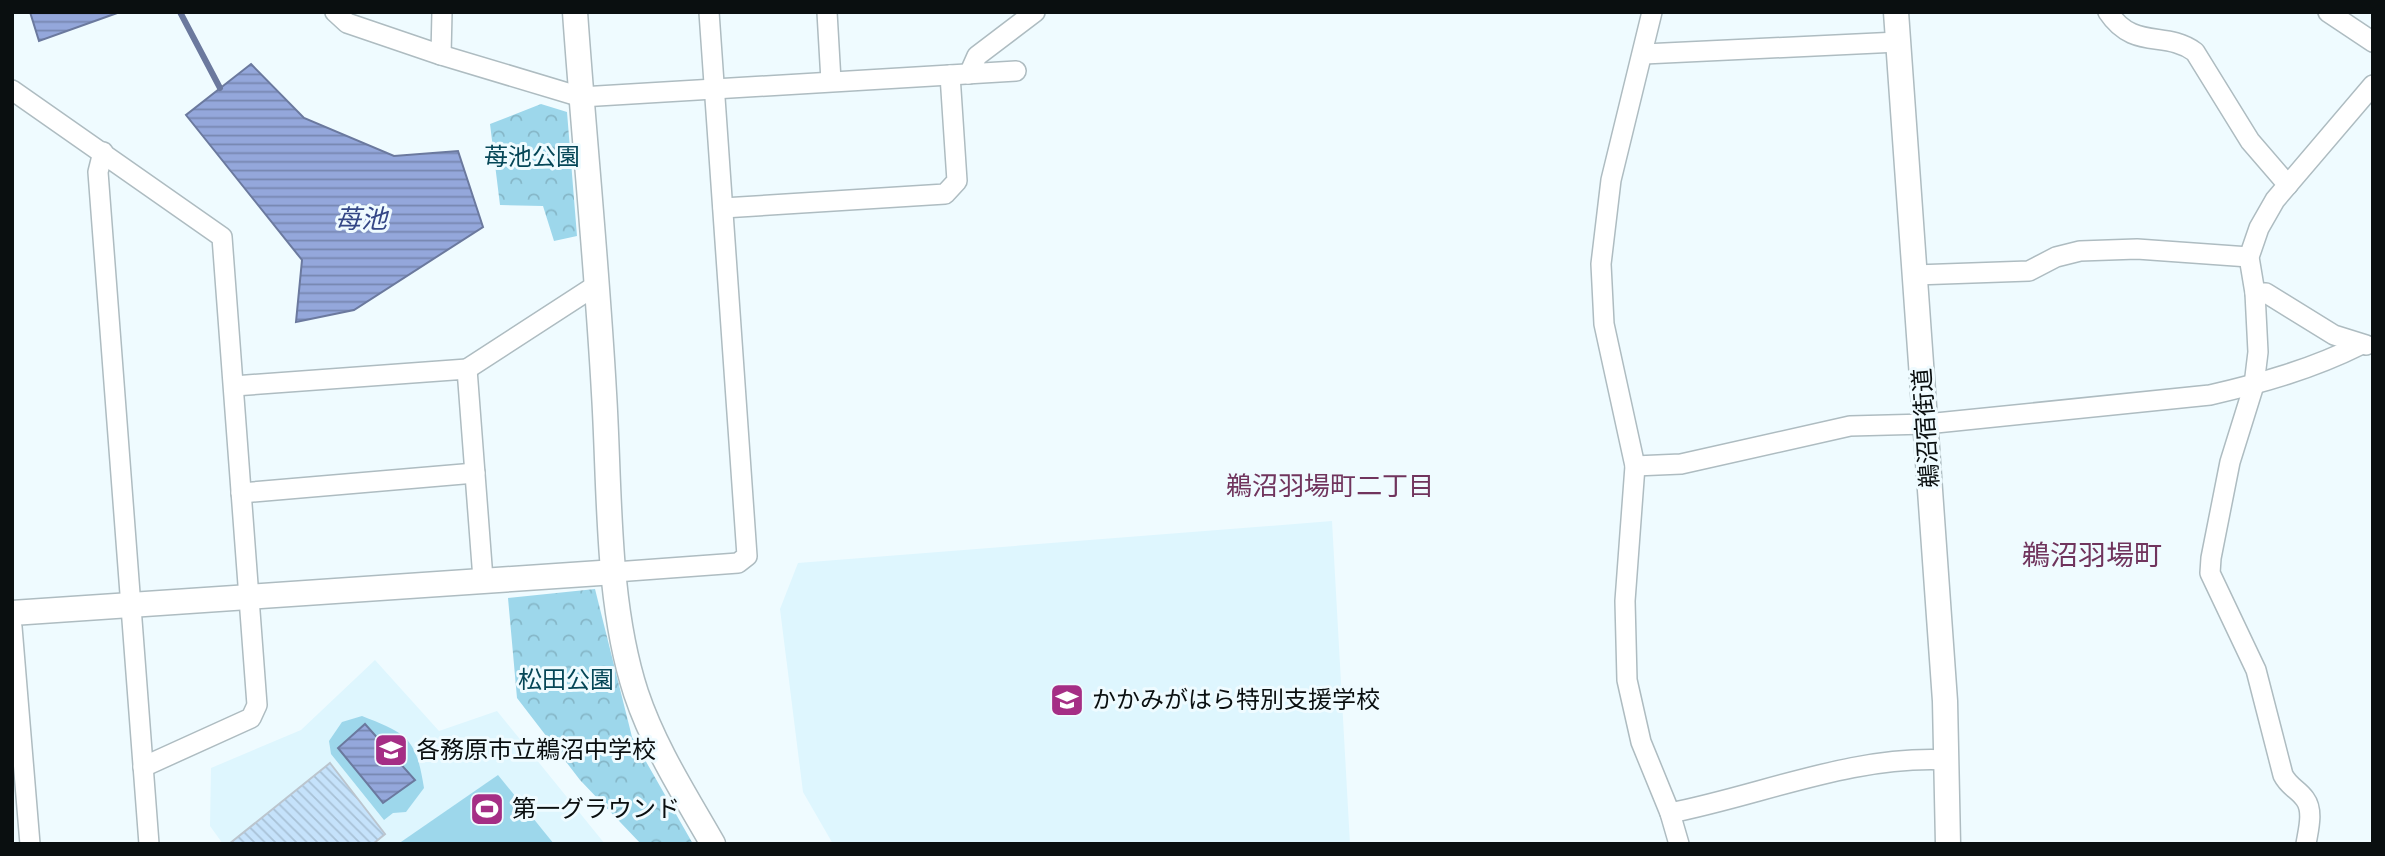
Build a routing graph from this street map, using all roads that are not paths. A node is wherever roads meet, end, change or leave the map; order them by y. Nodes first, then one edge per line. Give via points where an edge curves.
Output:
1 (335, 12) edge
2 (442, 12) edge
3 (575, 12) edge
4 (709, 12) edge
5 (827, 12) edge
6 (1035, 12) edge
7 (1652, 12) edge
8 (1896, 12) edge
9 (2108, 12) edge
10 (2328, 12) edge
11 (2373, 41) edge
12 (1898, 42) junction
13 (1644, 54) junction
14 (440, 55) junction
15 (1016, 71) dead end
16 (960, 74) junction
17 (831, 81) junction
18 (2373, 85) edge
19 (12, 90) edge
20 (715, 90) junction
21 (581, 97) junction
22 (103, 152) junction
23 (2288, 185) junction
24 (723, 208) junction
25 (2249, 257) junction
26 (1915, 275) junction
27 (598, 284) junction
28 (2255, 293) junction
29 (2366, 345) edge
30 (467, 369) junction
31 (2254, 385) junction
32 (234, 386) junction
33 (1926, 424) junction
34 (1635, 466) junction
35 (475, 473) junction
36 (240, 493) junction
37 (615, 572) junction
38 (483, 579) junction
39 (249, 597) junction
40 (131, 604) junction
41 (12, 613) edge
42 (12, 627) edge
43 (1947, 760) junction
44 (143, 767) junction
45 (1670, 813) junction
46 (30, 844) edge
47 (149, 844) edge
48 (713, 844) edge
49 (1679, 844) edge
50 (1948, 844) edge
51 (2306, 844) edge

1 - 14 street via 347,23
2 - 14 street
3 - 21 street
4 - 20 street
5 - 17 street
6 - 16 street
7 - 13 street
8 - 12 street, 鵜沼宿街道
9 - 23 street via 2140,39 2182,43 2195,52 2250,141
10 - 11 street
12 - 13 street
12 - 26 street, 鵜沼宿街道
13 - 34 street via 1611,180 1601,264 1604,324
14 - 21 street
15 - 16 street
16 - 17 street
16 - 24 street via 957,181 945,194
17 - 20 street
18 - 23 street
19 - 22 street
20 - 21 street
20 - 24 street
21 - 27 street
22 - 32 street via 222,237
22 - 40 street via 98,172
23 - 25 street via 2259,228
24 - 37 street via 747,556 738,563
25 - 26 street via 2137,249 2080,251 2029,271
25 - 28 street
26 - 33 street, 鵜沼宿街道
27 - 30 street
27 - 37 street
28 - 29 street via 2266,293 2334,335
28 - 31 street via 2258,352
29 - 31 street
30 - 32 street
30 - 35 street
31 - 33 street via 2210,395
31 - 51 street via 2227,474 2210,573 2256,670 2283,775 2289,787 2306,800 2310,813
32 - 36 street
33 - 34 street via 1850,426 1681,464
33 - 43 street, 鵜沼宿街道
34 - 45 street via 1625,601 1627,680 1641,742
35 - 36 street
35 - 38 street
36 - 39 street
37 - 38 street
37 - 48 street via 621,632 636,692 661,755
38 - 39 street
39 - 40 street
39 - 44 street via 257,705 251,718
40 - 41 street
40 - 44 street
42 - 46 street
43 - 45 street via 1882,763 1807,777
43 - 50 street, 鵜沼宿街道
44 - 47 street
45 - 49 street

